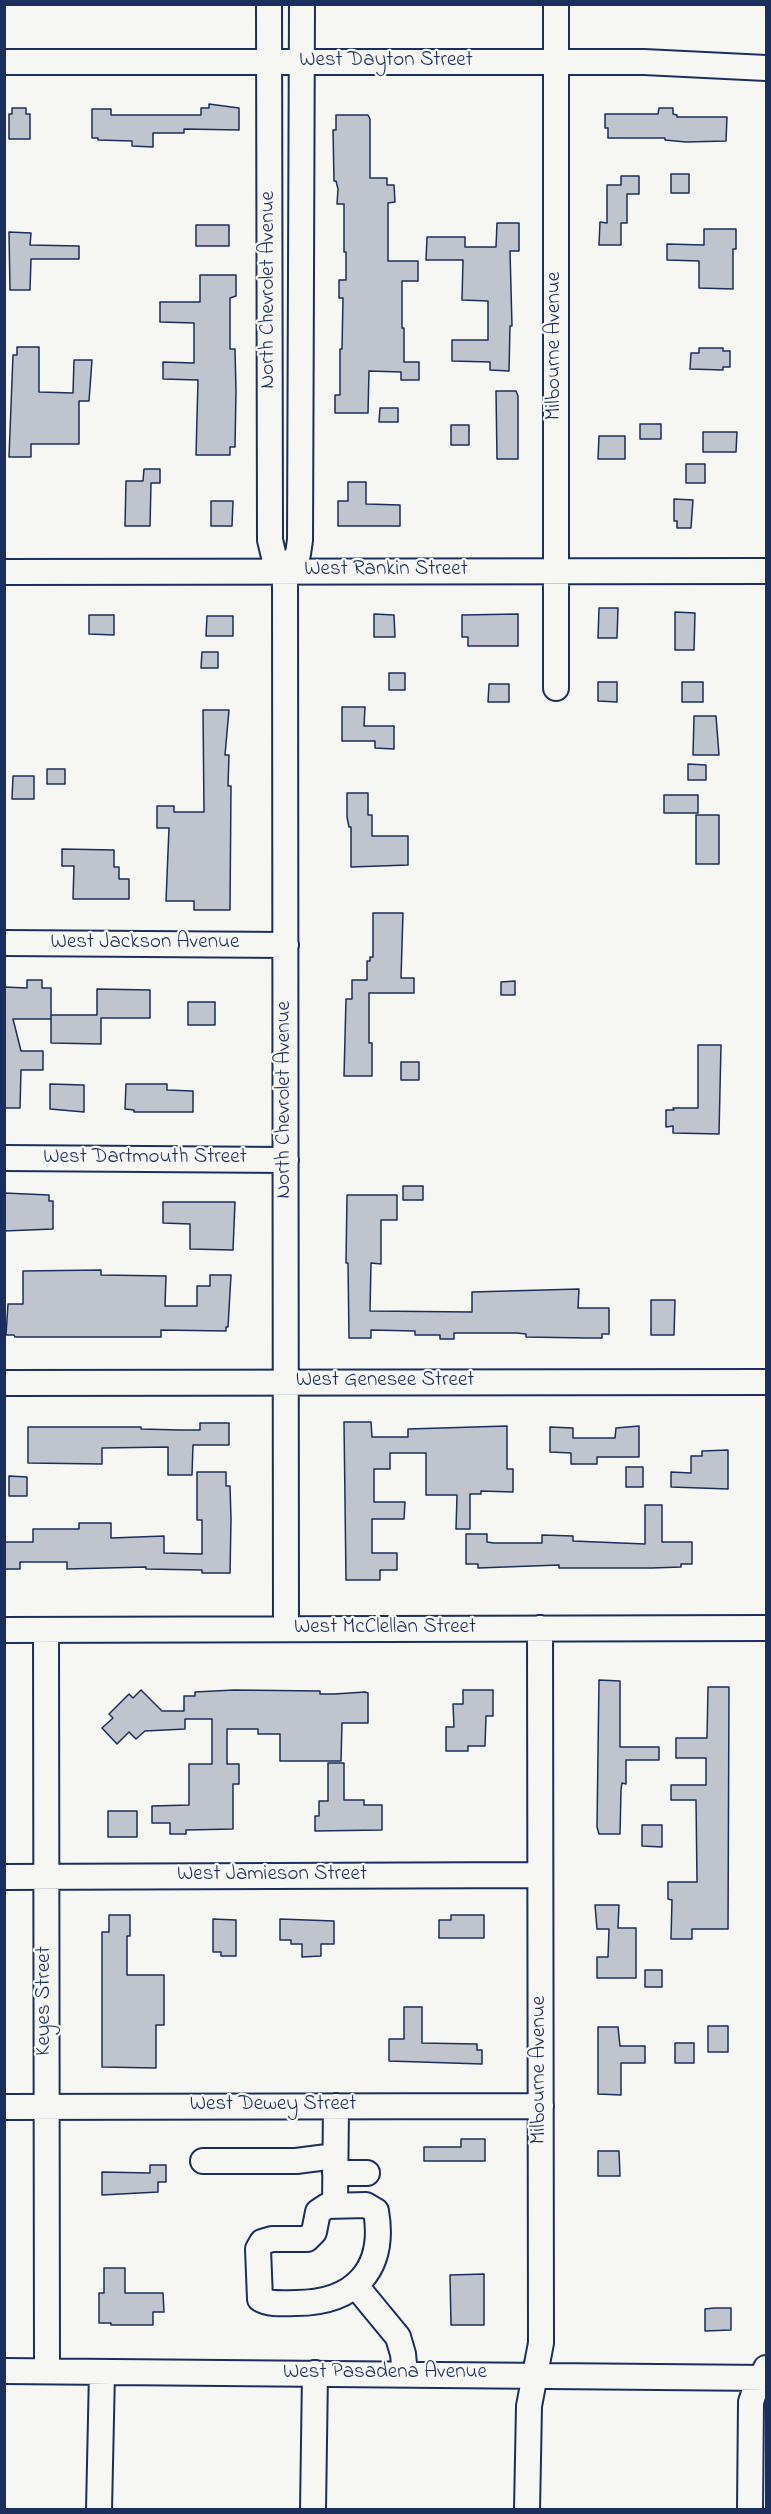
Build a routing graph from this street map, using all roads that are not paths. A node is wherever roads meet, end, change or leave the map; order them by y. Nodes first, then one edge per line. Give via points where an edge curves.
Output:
1 (269, 4) edge
2 (302, 4) edge
3 (556, 4) edge
4 (4, 62) edge
5 (270, 62) junction
6 (302, 62) junction
7 (556, 62) junction
8 (766, 68) edge
9 (270, 252) junction
10 (301, 253) junction
11 (766, 570) edge
12 (285, 571) junction
13 (556, 571) junction
14 (4, 572) edge
15 (556, 688) dead end
16 (4, 943) edge
17 (285, 945) junction
18 (4, 1158) edge
19 (286, 1160) junction
20 (286, 1382) junction
21 (766, 1382) edge
22 (4, 1383) edge
23 (540, 1628) junction
24 (766, 1628) edge
25 (286, 1629) junction
26 (4, 1630) edge
27 (46, 1630) junction
28 (540, 1875) junction
29 (4, 1876) edge
30 (46, 1876) junction
31 (47, 2106) junction
32 (336, 2106) junction
33 (541, 2106) junction
34 (4, 2107) edge
35 (203, 2161) dead end
36 (335, 2164) junction
37 (367, 2173) dead end
38 (335, 2205) junction
39 (356, 2286) junction
40 (4, 2371) edge
41 (47, 2371) junction
42 (102, 2372) junction
43 (315, 2373) junction
44 (405, 2374) junction
45 (765, 2374) edge
46 (535, 2375) junction
47 (99, 2510) edge
48 (313, 2510) edge
49 (527, 2510) edge
50 (750, 2510) edge

1 - 5 street, North Chevrolet Avenue
2 - 6 street, North Chevrolet Avenue
3 - 7 street, Milbourne Avenue
4 - 5 street, West Dayton Street
5 - 6 street, West Dayton Street
5 - 9 street, North Chevrolet Avenue
6 - 7 street, West Dayton Street
6 - 10 street, North Chevrolet Avenue
7 - 8 street, West Dayton Street
7 - 13 street, Milbourne Avenue
9 - 10 street
9 - 12 street, North Chevrolet Avenue via 270,540 275,561
10 - 12 street, North Chevrolet Avenue via 300,540 298,554
11 - 13 street, West Rankin Street
12 - 13 street, West Rankin Street
12 - 14 street, West Rankin Street
12 - 17 street, North Chevrolet Avenue
13 - 15 street, Milbourne Avenue
16 - 17 street, West Jackson Avenue
17 - 19 street, North Chevrolet Avenue
18 - 19 street, West Dartmouth Street
19 - 20 street, North Chevrolet Avenue
20 - 21 street, West Genesee Street
20 - 22 street, West Genesee Street
20 - 25 street, North Chevrolet Avenue
23 - 24 street, West McClellan Street
23 - 25 street, West McClellan Street
23 - 28 street, Milbourne Avenue
25 - 27 street, West McClellan Street
26 - 27 street, West McClellan Street
27 - 30 street, Keyes Street
28 - 30 street, West Jamieson Street
28 - 33 street, Milbourne Avenue
29 - 30 street, West Jamieson Street
30 - 31 street, Keyes Street
31 - 32 street, West Dewey Street
31 - 34 street, West Dewey Street
31 - 41 street, Keyes Street
32 - 33 street, West Dewey Street
32 - 36 street
33 - 46 street, Milbourne Avenue via 541,2343
35 - 36 street
36 - 37 street
36 - 38 street
38 - 39 street via 366,2205 376,2211 374,2261
38 - 39 street via 318,2212 314,2232 307,2239 262,2242 258,2249 258,2296 272,2303 319,2302 336,2298
39 - 44 street via 398,2337
40 - 41 street, West Pasadena Avenue
41 - 42 street, West Pasadena Avenue
42 - 43 street, West Pasadena Avenue
42 - 47 street
43 - 44 street, West Pasadena Avenue
43 - 48 street
44 - 46 street, West Pasadena Avenue
45 - 46 street, West Pasadena Avenue
45 - 50 street via 754,2390 751,2408
46 - 49 street, Milbourne Avenue via 529,2406

